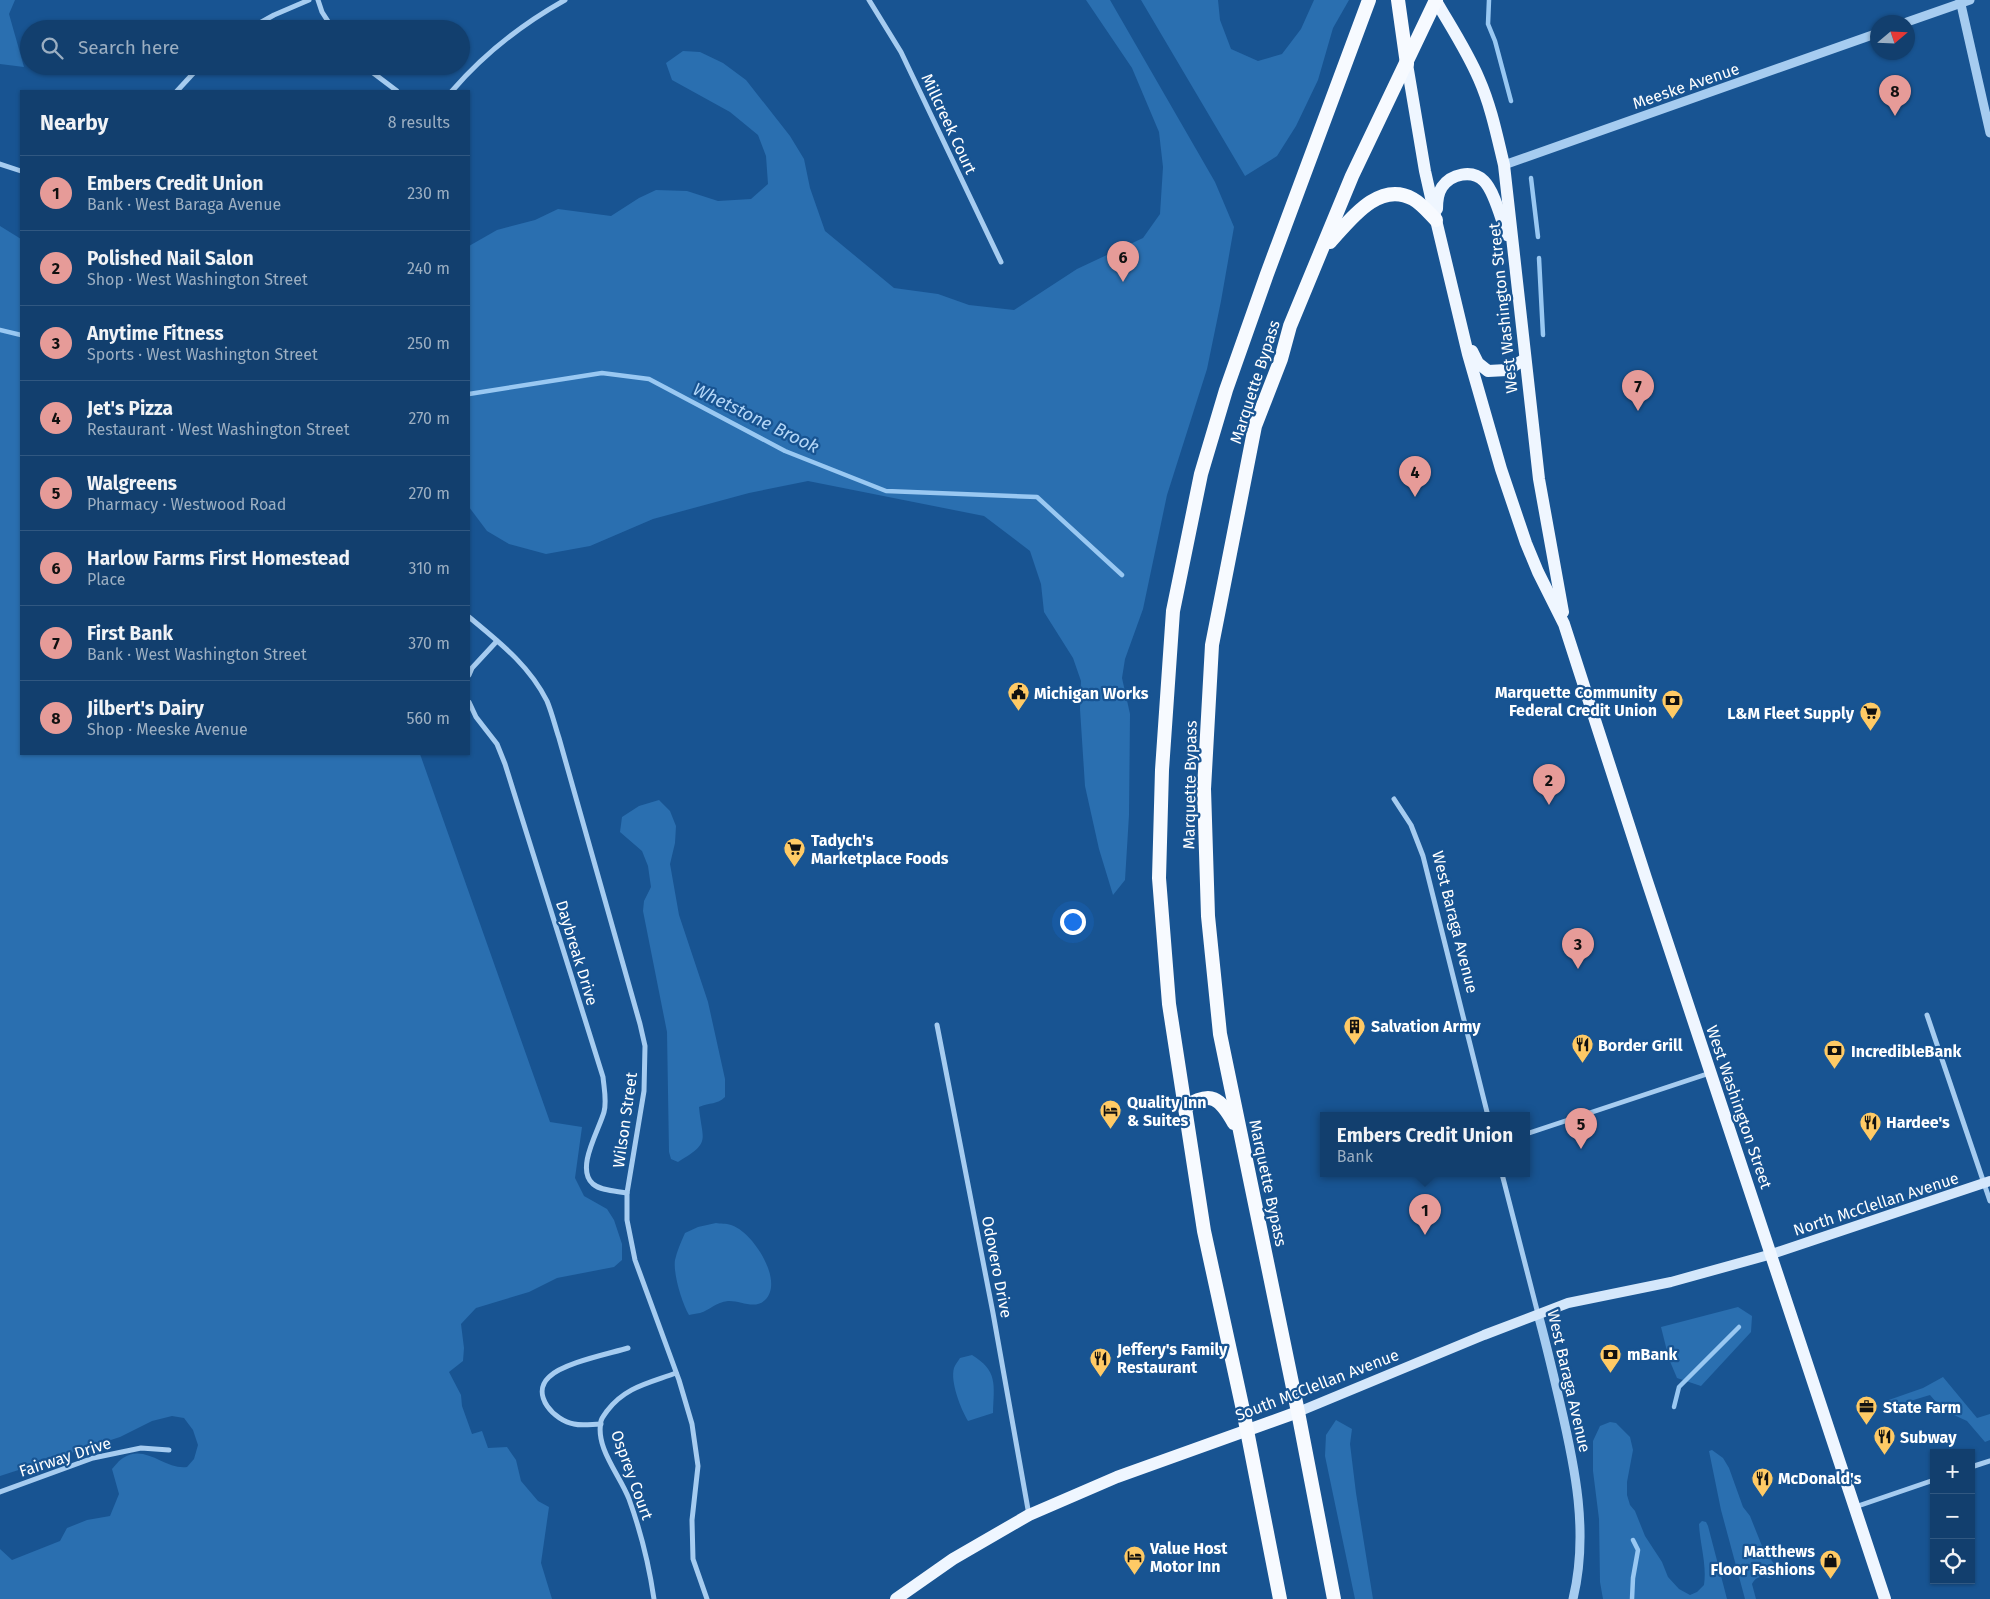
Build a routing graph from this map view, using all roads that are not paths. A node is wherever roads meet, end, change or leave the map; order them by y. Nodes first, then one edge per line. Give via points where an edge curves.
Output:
1 (309, 0) edge
2 (318, 0) edge
3 (565, 0) edge
4 (870, 0) edge
5 (1369, 0) edge
6 (1398, 0) edge
7 (1436, 0) edge
8 (1970, 0) edge
9 (1960, 2) edge
10 (1915, 19) edge
11 (265, 20) edge
12 (327, 20) edge
13 (1870, 36) edge
14 (1407, 64) junction
15 (470, 71) edge
16 (192, 75) edge
17 (376, 75) edge
18 (466, 75) edge
19 (178, 90) edge
20 (396, 90) edge
21 (453, 90) edge
22 (1990, 133) edge
23 (0, 164) edge
24 (1504, 165) junction
25 (20, 171) edge
26 (1436, 220) junction
27 (1323, 250) junction
28 (1513, 251) junction
29 (1001, 262) dead end
30 (1465, 338) junction
31 (1525, 360) junction
32 (470, 618) edge
33 (1564, 624) junction
34 (497, 640) junction
35 (470, 673) edge
36 (470, 704) edge
37 (1394, 798) dead end
38 (1927, 1015) dead end
39 (937, 1024) dead end
40 (1711, 1073) junction
41 (1185, 1107) junction
42 (1487, 1112) edge
43 (1530, 1133) edge
44 (1240, 1134) junction
45 (1503, 1177) edge
46 (1987, 1182) edge
47 (627, 1193) junction
48 (1990, 1201) edge
49 (1772, 1254) junction
50 (1538, 1314) junction
51 (628, 1348) dead end
52 (676, 1373) junction
53 (1298, 1412) junction
54 (601, 1424) junction
55 (1246, 1430) junction
56 (169, 1450) dead end
57 (1990, 1461) edge
58 (1975, 1467) edge
59 (1930, 1481) edge
60 (0, 1492) edge
61 (1854, 1507) junction
62 (1029, 1515) junction
63 (654, 1599) edge
64 (707, 1599) edge
65 (896, 1599) edge
66 (1280, 1599) edge
67 (1334, 1599) edge
68 (1573, 1599) edge
69 (1885, 1599) edge

1 - 11 street
2 - 12 street
3 - 15 street via 536,16 504,40
4 - 29 street, Millcreek Court via 901,52
5 - 41 highway, Marquette Bypass via 1226,390 1201,474 1173,612 1162,770 1159,878 1169,1004
6 - 14 highway
7 - 14 highway, Marquette Bypass
7 - 24 main road, West Washington Street via 1480,80
8 - 9 street
9 - 10 street
9 - 22 street
13 - 24 street, Meeske Avenue
14 - 26 main road, West Washington Street
14 - 27 highway, Marquette Bypass via 1352,176
16 - 19 street
17 - 20 street
18 - 21 street
23 - 25 street
24 - 28 main road, West Washington Street
26 - 27 highway via 1406,196 1381,197 1358,211
26 - 28 main road via 1438,195 1442,187 1455,176 1477,176 1488,187
26 - 30 main road, West Washington Street
27 - 44 highway, Marquette Bypass via 1290,326 1255,426 1212,645 1204,789 1208,916 1220,1034
28 - 31 main road, West Washington Street
30 - 31 main road via 1478,363 1488,371 1507,370
30 - 33 main road, West Washington Street via 1501,470 1526,543
31 - 33 main road, West Washington Street via 1539,479
32 - 34 street, Wilson Street
33 - 40 main road, West Washington Street
34 - 35 street
34 - 47 street, Wilson Street via 514,654 547,701 640,1024 645,1046 644,1091
36 - 47 street, Daybreak Drive via 497,744 505,764 603,1077 604,1110 586,1172 593,1184
37 - 42 street, West Baraga Avenue via 1411,825 1423,856
38 - 46 street
39 - 62 street, Odovero Drive
40 - 43 street
40 - 49 main road, West Washington Street
41 - 44 highway via 1207,1097 1216,1099 1225,1107
41 - 55 highway, Marquette Bypass via 1204,1230
44 - 53 highway, Marquette Bypass
45 - 50 street, West Baraga Avenue
46 - 48 street
46 - 49 main road, North McClellan Avenue
47 - 52 street, Wilson Street via 627,1220 635,1260
49 - 50 main road, South McClellan Avenue via 1671,1282 1568,1303
49 - 61 main road, West Washington Street
50 - 53 main road, South McClellan Avenue
50 - 68 street, West Baraga Avenue via 1566,1428 1578,1494 1581,1545
51 - 54 street via 561,1368 548,1378 543,1387 544,1401 562,1420 575,1425
52 - 54 street, Osprey Court via 621,1395
52 - 64 street, Wilson Street via 692,1424 698,1466 692,1520 693,1559
53 - 55 main road, South McClellan Avenue
53 - 67 highway, Marquette Bypass
54 - 63 street, Osprey Court via 608,1458 629,1499 649,1564
55 - 62 main road, South McClellan Avenue via 1117,1477
55 - 66 highway, Marquette Bypass
56 - 60 street, Fairway Drive via 141,1448 93,1458
57 - 58 street
59 - 61 street
61 - 69 main road, West Washington Street
62 - 65 main road, South McClellan Avenue via 953,1560

